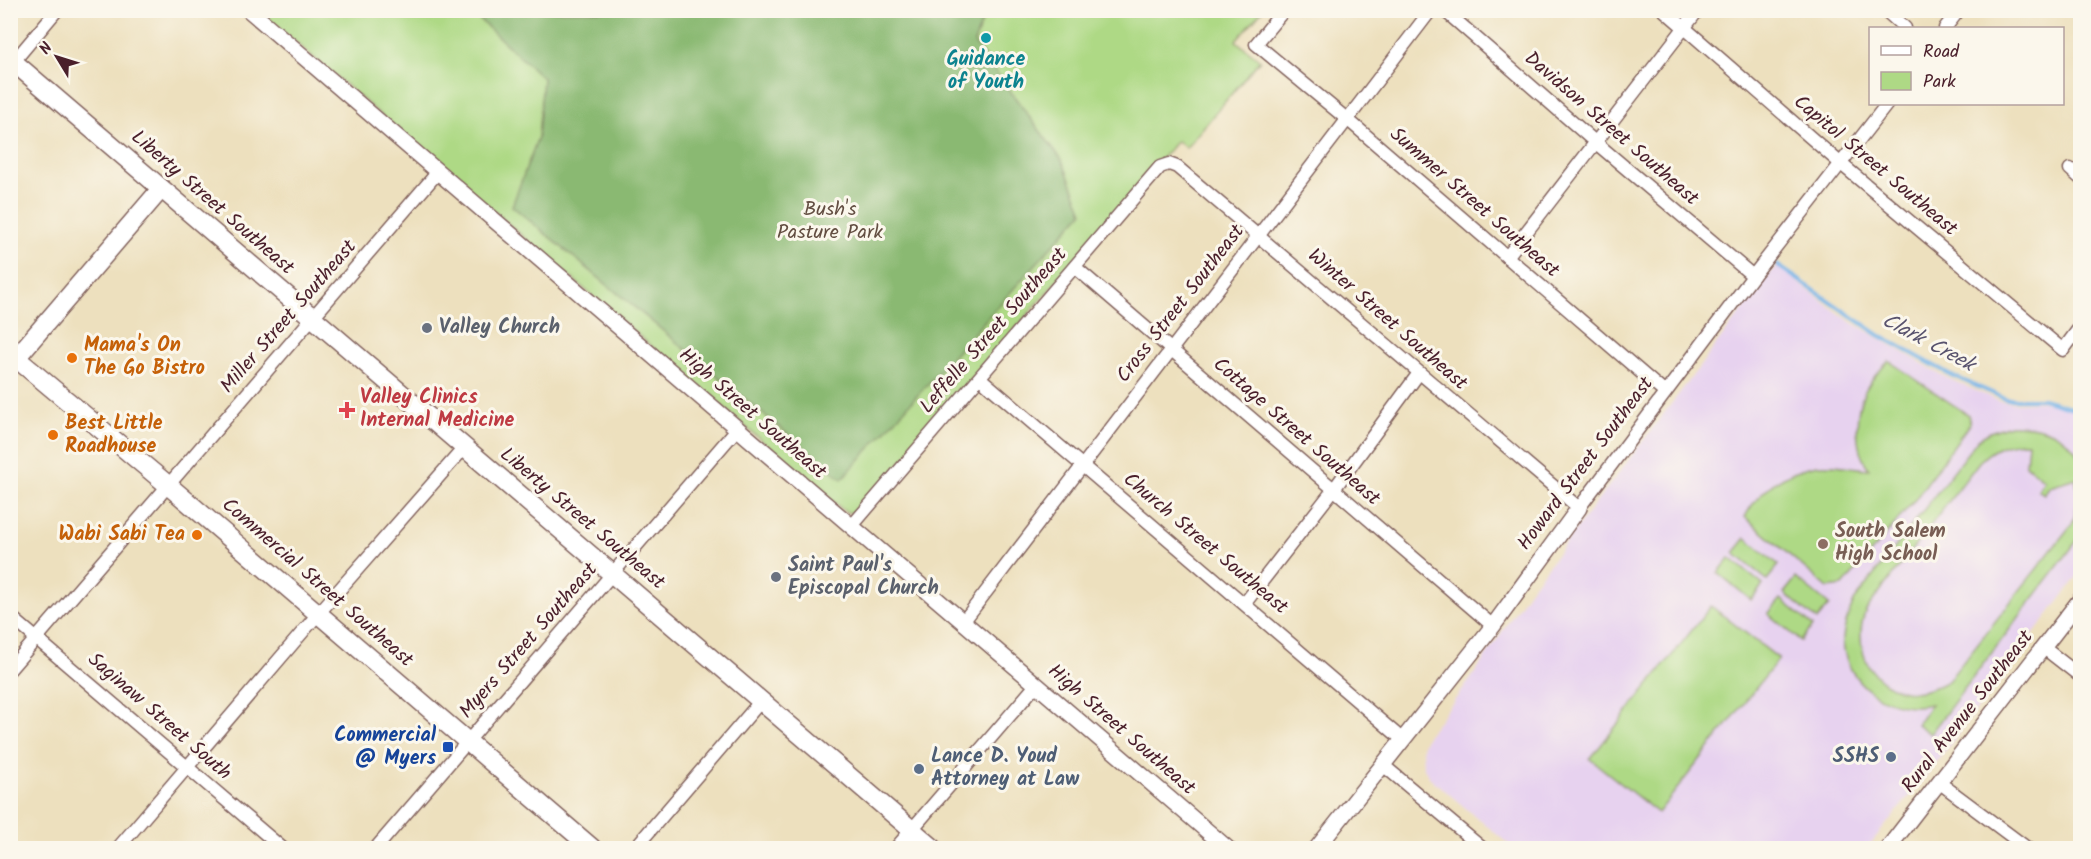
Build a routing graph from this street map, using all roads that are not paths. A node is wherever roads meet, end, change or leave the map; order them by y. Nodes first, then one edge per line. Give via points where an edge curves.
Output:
1 (57, 10) edge
2 (249, 10) edge
3 (1284, 10) edge
4 (1431, 10) edge
5 (1444, 10) edge
6 (1664, 10) edge
7 (1698, 10) edge
8 (1885, 10) edge
9 (1959, 10) edge
10 (1904, 27) edge
11 (1946, 27) edge
12 (1685, 29) junction
13 (12, 62) edge
14 (1886, 105) edge
15 (1347, 120) junction
16 (1595, 142) junction
17 (1169, 164) joint
18 (1840, 164) junction
19 (2070, 169) dead end
20 (438, 172) junction
21 (2080, 178) edge
22 (161, 189) junction
23 (1259, 235) junction
24 (1507, 257) junction
25 (1075, 267) junction
26 (1753, 276) junction
27 (313, 320) junction
28 (2080, 327) edge
29 (1171, 350) junction
30 (13, 358) edge
31 (1419, 373) junction
32 (980, 378) junction
33 (1665, 393) junction
34 (737, 429) junction
35 (464, 448) junction
36 (1083, 465) junction
37 (170, 486) junction
38 (1334, 489) junction
39 (1579, 508) junction
40 (851, 527) junction
41 (612, 574) junction
42 (2080, 600) edge
43 (1245, 603) junction
44 (318, 614) junction
45 (10, 616) edge
46 (963, 622) junction
47 (1492, 626) junction
48 (36, 638) junction
49 (2044, 648) junction
50 (10, 669) edge
51 (2080, 676) edge
52 (1036, 685) junction
53 (760, 702) junction
54 (1403, 740) junction
55 (468, 742) junction
56 (1383, 765) junction
57 (187, 768) junction
58 (1940, 783) junction
59 (911, 830) junction
60 (118, 849) edge
61 (282, 849) edge
62 (376, 849) edge
63 (592, 849) edge
64 (635, 849) edge
65 (896, 849) edge
66 (933, 849) edge
67 (1227, 849) edge
68 (1317, 849) edge
69 (1482, 849) edge
70 (1888, 849) edge
71 (2027, 849) edge

1 - 13 street
2 - 20 street, High Street Southeast
3 - 15 street, Summer Street Southeast via 1256,44
4 - 15 street, Cross Street Southeast
5 - 16 street, Davidson Street Southeast
6 - 12 street, Capitol Street Southeast
7 - 12 street
8 - 10 street
9 - 11 street
12 - 16 street
12 - 18 street, Capitol Street Southeast
13 - 22 main road, Liberty Street Southeast
14 - 18 street, Howard Street Southeast
15 - 23 street, Cross Street Southeast
15 - 24 street, Summer Street Southeast
16 - 24 street
16 - 26 street, Davidson Street Southeast
17 - 23 street, Winter Street Southeast
17 - 25 street, Leffelle Street Southeast via 1160,167
18 - 26 street, Howard Street Southeast
18 - 28 street, Capitol Street Southeast via 2063,350
19 - 21 street
20 - 27 street, Miller Street Southeast
20 - 34 street, High Street Southeast
22 - 27 main road, Liberty Street Southeast
22 - 30 main road
23 - 29 street, Cross Street Southeast
23 - 31 street, Winter Street Southeast
24 - 33 street, Summer Street Southeast
25 - 29 street, Cottage Street Southeast
25 - 32 street, Leffelle Street Southeast
26 - 33 street, Howard Street Southeast
27 - 35 main road, Liberty Street Southeast
27 - 37 street, Miller Street Southeast
29 - 36 street, Cross Street Southeast
29 - 38 street, Cottage Street Southeast
30 - 37 main road, Commercial Street Southeast
31 - 38 street
31 - 39 street, Winter Street Southeast
32 - 36 street, Church Street Southeast
32 - 40 street, Leffelle Street Southeast
33 - 39 street, Howard Street Southeast
34 - 40 street, High Street Southeast
34 - 41 street, Myers Street Southeast
35 - 41 main road, Liberty Street Southeast
35 - 44 street
36 - 43 street, Church Street Southeast
36 - 46 street, Cross Street Southeast
37 - 44 main road, Commercial Street Southeast
37 - 48 street, Miller Street Southeast
38 - 43 street
38 - 47 street, Cottage Street Southeast
39 - 47 street, Howard Street Southeast
40 - 46 street, High Street Southeast
41 - 53 main road, Liberty Street Southeast
41 - 55 street, Myers Street Southeast
42 - 49 street, Rural Avenue Southeast
43 - 54 street, Church Street Southeast
44 - 55 main road, Commercial Street Southeast
44 - 57 street
45 - 48 street, Saginaw Street South
46 - 52 street, High Street Southeast
47 - 54 street, Howard Street Southeast
48 - 50 street, Miller Street Southeast
48 - 57 street, Saginaw Street South
49 - 51 street
49 - 58 street, Rural Avenue Southeast
52 - 59 street
52 - 67 street, High Street Southeast
53 - 59 main road, Liberty Street Southeast
53 - 64 street
54 - 56 street, Howard Street Southeast
55 - 62 street, Myers Street Southeast
55 - 63 main road, Commercial Street Southeast
56 - 68 street, Howard Street Southeast
56 - 69 street
57 - 60 street
57 - 61 street, Saginaw Street South
58 - 70 street, Rural Avenue Southeast
58 - 71 street
59 - 65 street
59 - 66 main road, Liberty Street Southeast

